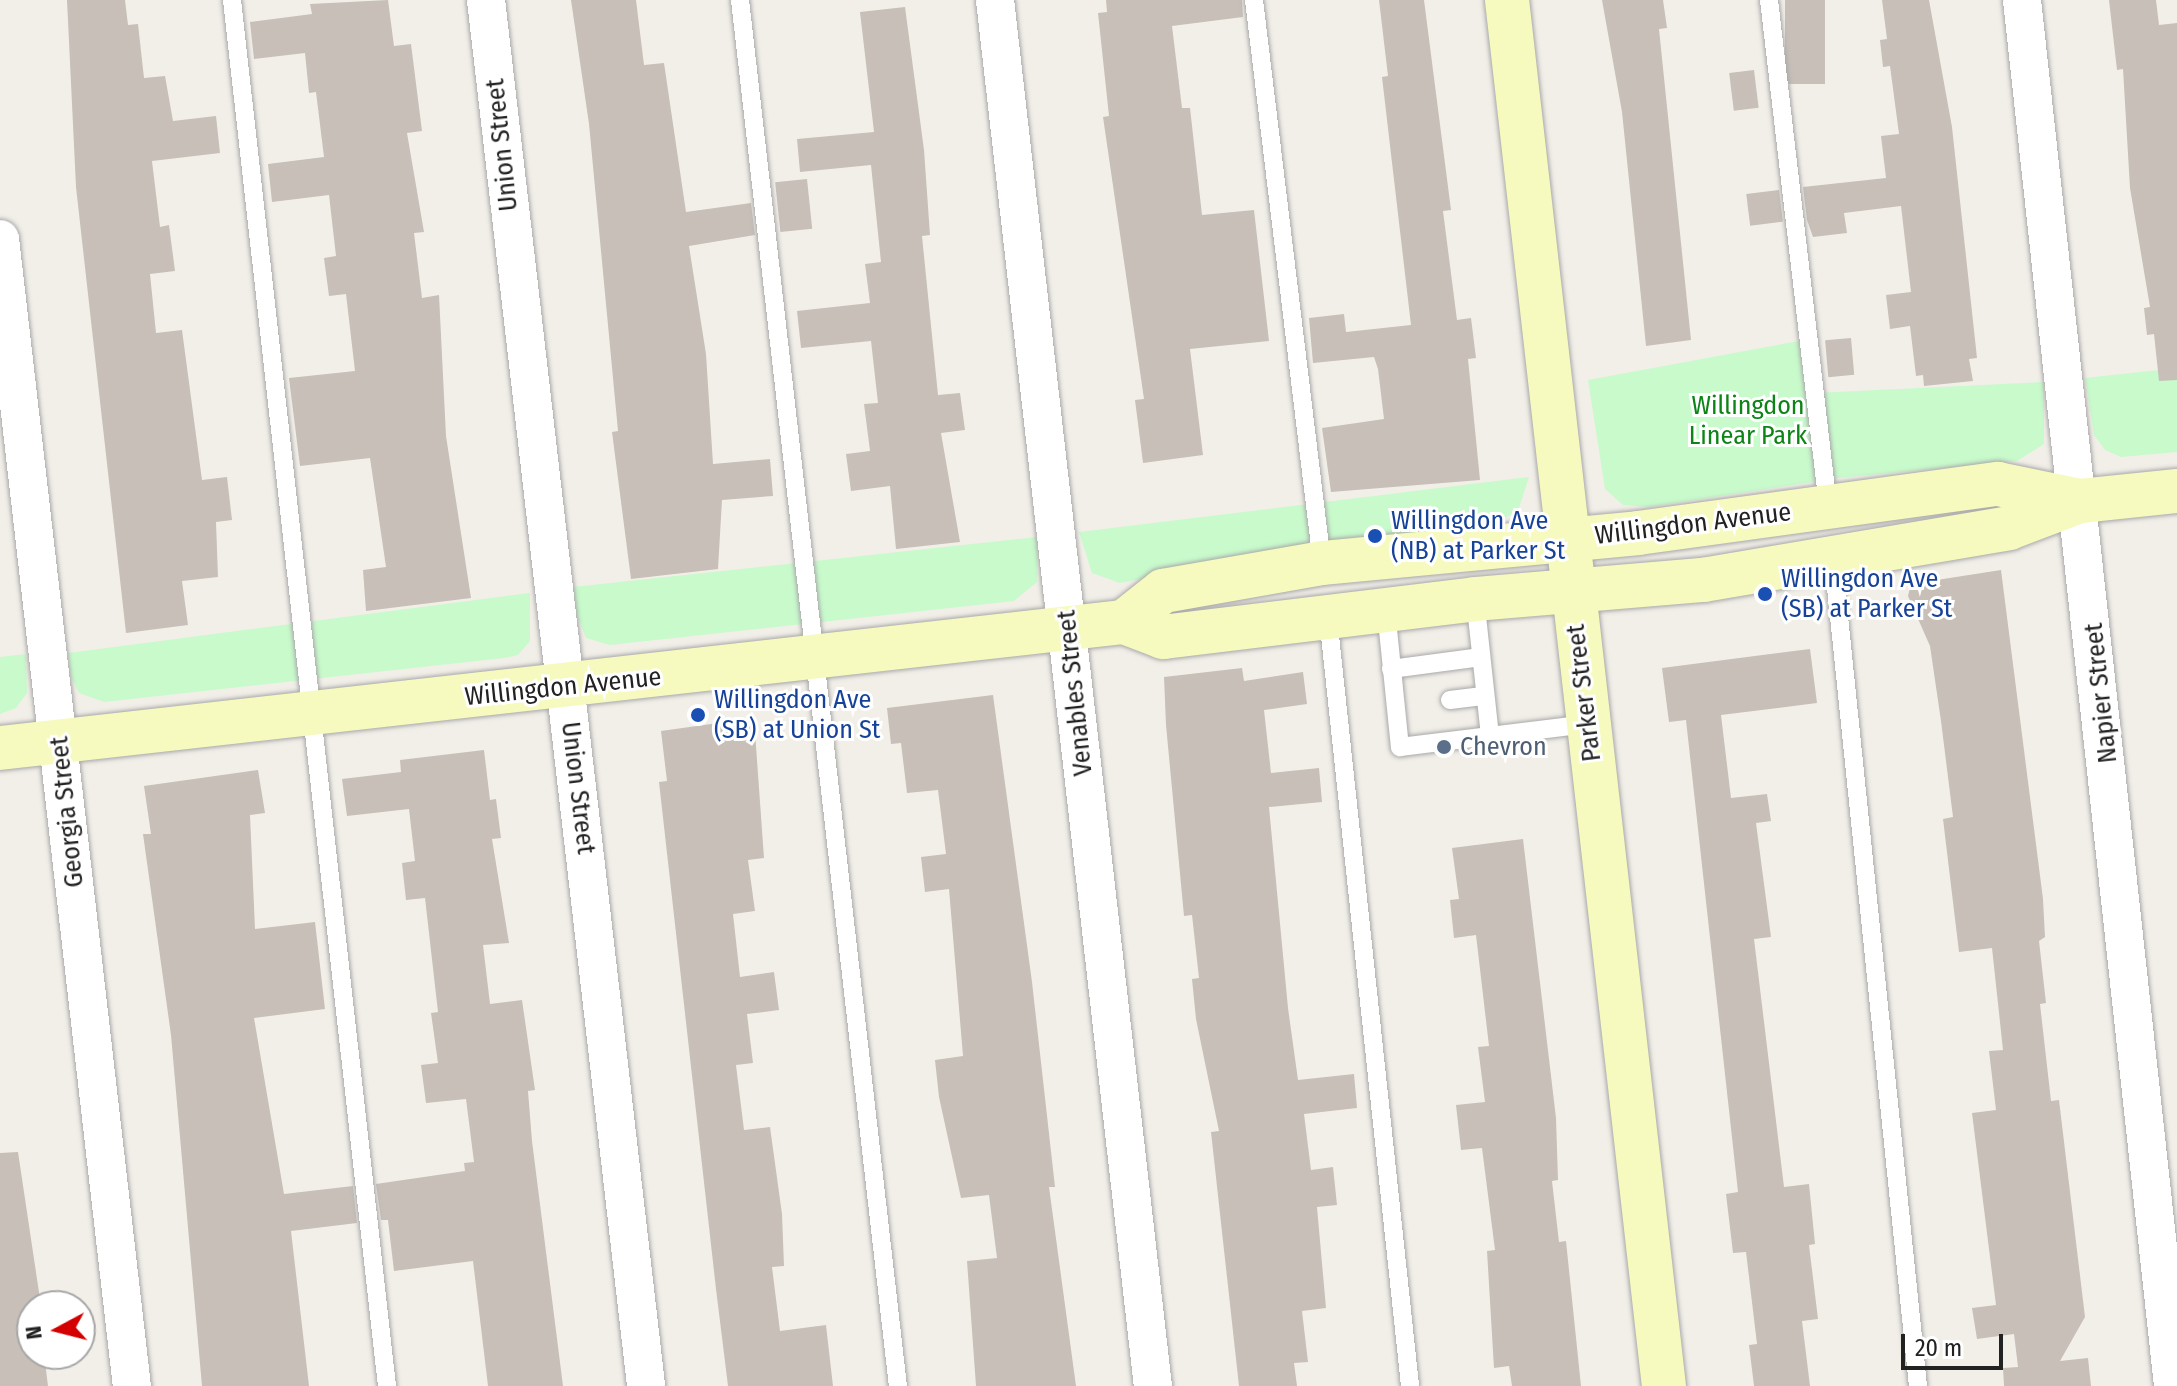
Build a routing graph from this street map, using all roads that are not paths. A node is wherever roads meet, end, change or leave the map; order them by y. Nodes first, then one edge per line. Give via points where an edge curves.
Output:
1 (232, 0) edge
2 (486, 0) edge
3 (740, 0) edge
4 (995, 0) edge
5 (1254, 0) edge
6 (1507, 0) edge
7 (1769, 0) edge
8 (2022, 0) edge
9 (0, 239) edge
10 (2177, 491) edge
11 (2080, 501) junction
12 (1828, 506) junction
13 (1566, 539) junction
14 (1833, 555) junction
15 (1322, 563) junction
16 (1572, 591) junction
17 (1475, 599) junction
18 (1386, 610) junction
19 (1328, 617) junction
20 (1124, 622) junction
21 (1068, 630) junction
22 (1481, 657) junction
23 (814, 659) junction
24 (1391, 669) junction
25 (565, 687) junction
26 (1485, 696) junction
27 (1450, 700) dead end
28 (311, 716) junction
29 (1588, 724) junction
30 (1490, 736) junction
31 (59, 741) junction
32 (0, 748) edge
33 (132, 1386) edge
34 (387, 1386) edge
35 (646, 1386) edge
36 (898, 1386) edge
37 (1153, 1386) edge
38 (1410, 1386) edge
39 (1664, 1386) edge
40 (1918, 1386) edge
41 (2173, 1386) edge

1 - 28 lane
2 - 25 street, Union Street
3 - 23 lane
4 - 21 street, Venables Street
5 - 15 lane
6 - 13 main road, Parker Street
7 - 12 lane
8 - 11 street, Napier Street
9 - 31 street, Georgia Street
10 - 11 main road, Willingdon Avenue
11 - 12 main road, Willingdon Avenue via 1998,484
11 - 14 main road, Willingdon Avenue via 2009,528
11 - 41 street, Napier Street
12 - 13 main road, Willingdon Avenue
13 - 15 main road, Willingdon Avenue
13 - 16 main road, Parker Street
14 - 16 main road, Willingdon Avenue via 1703,580
14 - 40 lane
15 - 20 main road, Willingdon Avenue via 1163,591
16 - 17 main road, Willingdon Avenue
16 - 29 main road, Parker Street
17 - 18 main road, Willingdon Avenue
17 - 22 lane
18 - 19 main road, Willingdon Avenue
18 - 24 lane
19 - 20 main road, Willingdon Avenue via 1163,637
19 - 38 lane
20 - 21 main road, Willingdon Avenue
21 - 23 main road, Willingdon Avenue
21 - 37 street, Venables Street
22 - 24 lane
22 - 26 lane
23 - 25 main road, Willingdon Avenue
23 - 36 lane
24 - 30 lane via 1402,706 1400,747
25 - 28 main road, Willingdon Avenue
25 - 35 street, Union Street
26 - 27 lane
26 - 30 lane
28 - 31 main road, Willingdon Avenue
28 - 34 lane
29 - 30 lane
29 - 39 main road, Parker Street
31 - 32 main road, Willingdon Avenue
31 - 33 street, Georgia Street

